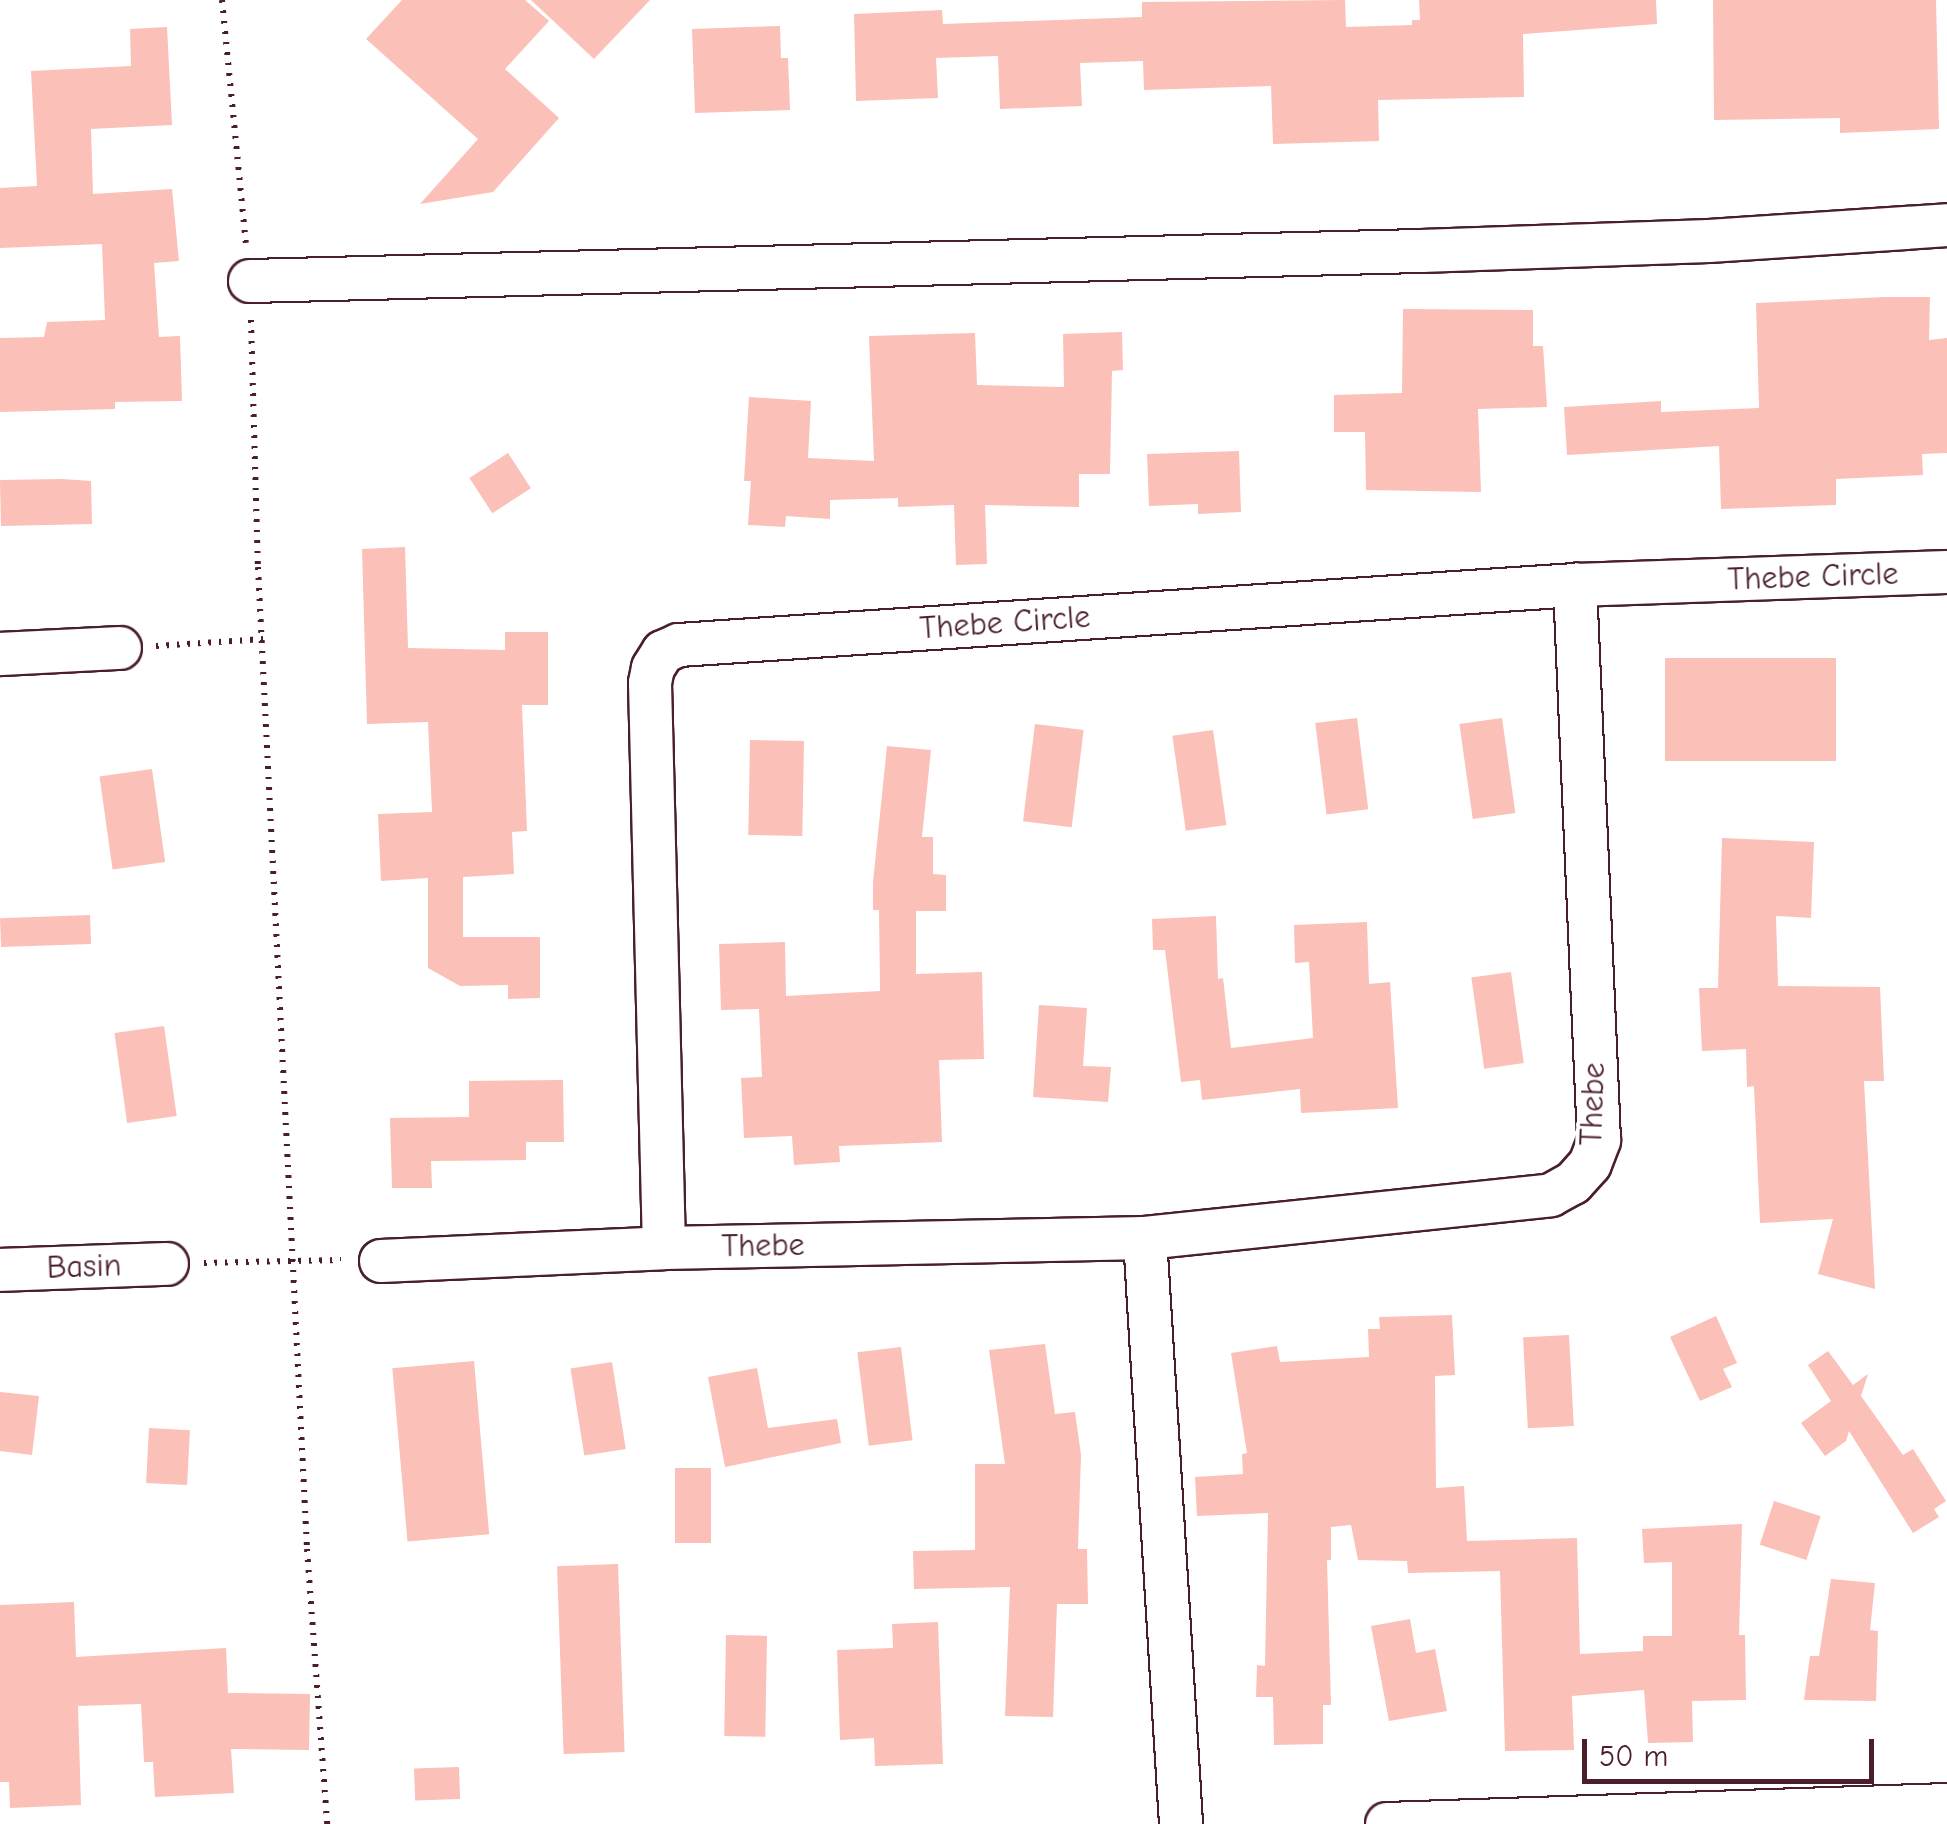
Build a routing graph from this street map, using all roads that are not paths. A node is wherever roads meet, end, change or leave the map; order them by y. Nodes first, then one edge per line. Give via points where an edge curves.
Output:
1 (1947, 225) edge
2 (250, 282) road end
3 (1947, 572) edge
4 (1574, 586) junction
5 (120, 648) road end
6 (0, 654) edge
7 (1145, 1238) junction
8 (664, 1248) junction
9 (381, 1261) road end
10 (167, 1264) road end
11 (0, 1270) edge
12 (1947, 1804) edge
13 (1181, 1824) edge
14 (1388, 1824) edge

1 - 2 street via 1421,251
3 - 4 street, Thebe Circle
4 - 7 street, Thebe via 1599,1140 1590,1164 1551,1195
4 - 8 street, Thebe Circle via 679,645 663,652 650,683
5 - 6 street
7 - 8 street, Thebe
7 - 13 street
8 - 9 street, Thebe
10 - 11 street, Basin
12 - 14 street

